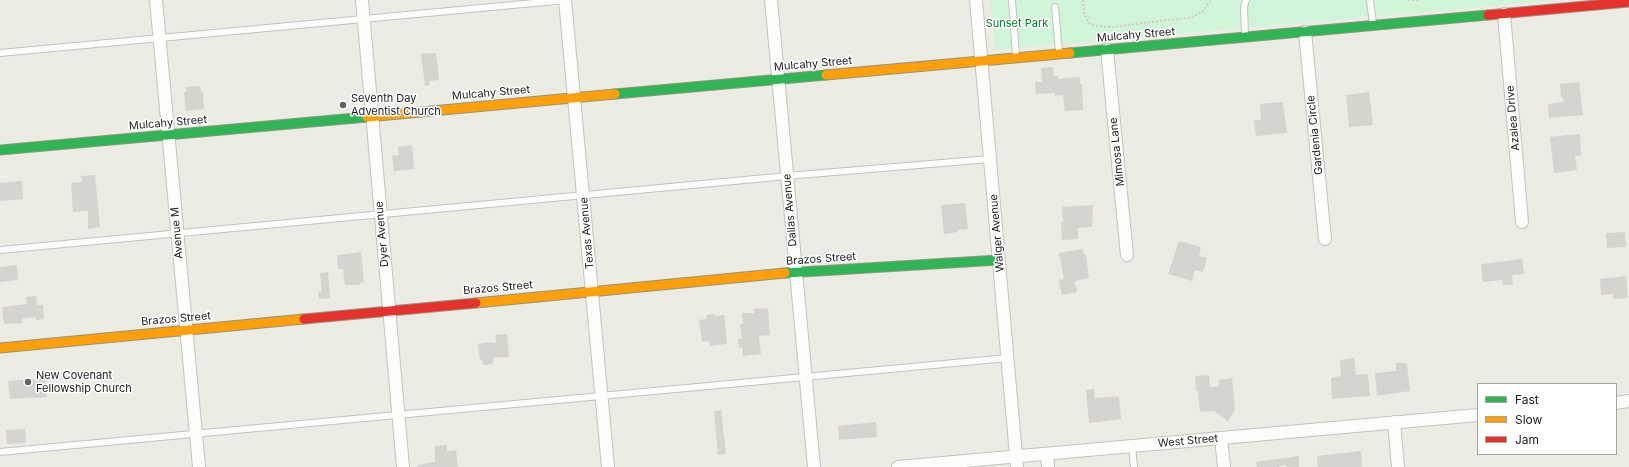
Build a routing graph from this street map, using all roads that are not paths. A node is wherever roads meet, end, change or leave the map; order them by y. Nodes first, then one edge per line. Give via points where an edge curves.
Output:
1 (156, 0) edge
2 (362, 0) edge
3 (566, 0) edge
4 (771, 0) edge
5 (976, 0) edge
6 (1012, 0) edge
7 (1246, 0) edge
8 (1370, 0) edge
9 (1629, 2) edge
10 (1055, 6) dead end
11 (1504, 14) junction
12 (364, 19) junction
13 (1374, 26) junction
14 (1305, 32) junction
15 (1245, 37) junction
16 (159, 38) junction
17 (1107, 50) junction
18 (0, 53) edge
19 (1059, 54) junction
20 (1016, 58) junction
21 (982, 60) junction
22 (779, 79) junction
23 (574, 98) junction
24 (372, 116) junction
25 (168, 135) junction
26 (0, 150) edge
27 (990, 159) junction
28 (787, 176) junction
29 (584, 196) junction
30 (381, 215) junction
31 (1522, 222) dead end
32 (177, 234) junction
33 (1325, 239) dead end
34 (0, 250) edge
35 (1127, 255) dead end
36 (999, 260) junction
37 (796, 272) junction
38 (592, 292) junction
39 (390, 311) junction
40 (186, 330) junction
41 (0, 348) edge
42 (1008, 358) junction
43 (806, 377) junction
44 (602, 396) junction
45 (1629, 401) edge
46 (1617, 403) edge
47 (399, 415) junction
48 (1477, 415) edge
49 (1394, 422) junction
50 (196, 434) junction
51 (1221, 438) junction
52 (1132, 446) junction
53 (0, 452) edge
54 (1047, 454) junction
55 (1017, 462) edge
56 (199, 467) edge
57 (403, 467) edge
58 (608, 467) edge
59 (814, 467) edge
60 (898, 467) edge
61 (1048, 467) edge
62 (1134, 467) edge
63 (1224, 467) edge
64 (1398, 467) edge

1 - 16 street, Avenue M
2 - 12 street, Dyer Avenue
3 - 12 lane
3 - 23 street, Texas Avenue
4 - 22 street, Dallas Avenue
5 - 21 street, Walger Avenue
6 - 20 lane
7 - 15 lane
8 - 13 lane
9 - 11 street, Mulcahy Street via 1545,7
10 - 19 lane
11 - 13 street, Mulcahy Street
11 - 31 street, Azalea Drive
12 - 16 lane
12 - 24 street, Dyer Avenue
13 - 14 street, Mulcahy Street
14 - 15 street, Mulcahy Street
14 - 33 street, Gardenia Circle
15 - 17 street, Mulcahy Street
16 - 18 lane
16 - 25 street, Avenue M
17 - 19 street, Mulcahy Street
17 - 35 street, Mimosa Lane
19 - 20 street, Mulcahy Street
20 - 21 street, Mulcahy Street
21 - 22 street, Mulcahy Street
21 - 27 street, Walger Avenue
22 - 23 street, Mulcahy Street
22 - 28 street, Dallas Avenue
23 - 24 street, Mulcahy Street
23 - 29 street, Texas Avenue
24 - 25 street, Mulcahy Street
24 - 30 street, Dyer Avenue
25 - 26 street, Mulcahy Street
25 - 32 street, Avenue M
27 - 28 lane
27 - 36 street, Walger Avenue
28 - 29 lane
28 - 37 street, Dallas Avenue
29 - 30 lane
29 - 38 street, Texas Avenue
30 - 32 lane
30 - 39 street, Dyer Avenue
32 - 34 lane
32 - 40 street, Avenue M
36 - 37 street, Brazos Street
36 - 42 street, Walger Avenue
37 - 38 street, Brazos Street
37 - 43 street, Dallas Avenue
38 - 39 street, Brazos Street
38 - 44 street, Texas Avenue
39 - 40 street, Brazos Street
39 - 47 street, Dyer Avenue
40 - 41 street, Brazos Street
40 - 50 street, Avenue M
42 - 43 lane
42 - 55 street, Walger Avenue
43 - 44 lane
43 - 59 street, Dallas Avenue
44 - 47 lane
44 - 58 street, Texas Avenue
45 - 46 street
47 - 50 lane
47 - 57 street, Dyer Avenue
48 - 49 street, West Street
49 - 51 street, West Street
49 - 64 street
50 - 53 lane
50 - 56 street, Avenue M
51 - 52 street, West Street
51 - 63 street
52 - 54 street, West Street
52 - 62 lane
54 - 55 street, West Street
54 - 61 street
55 - 60 street, West Street

